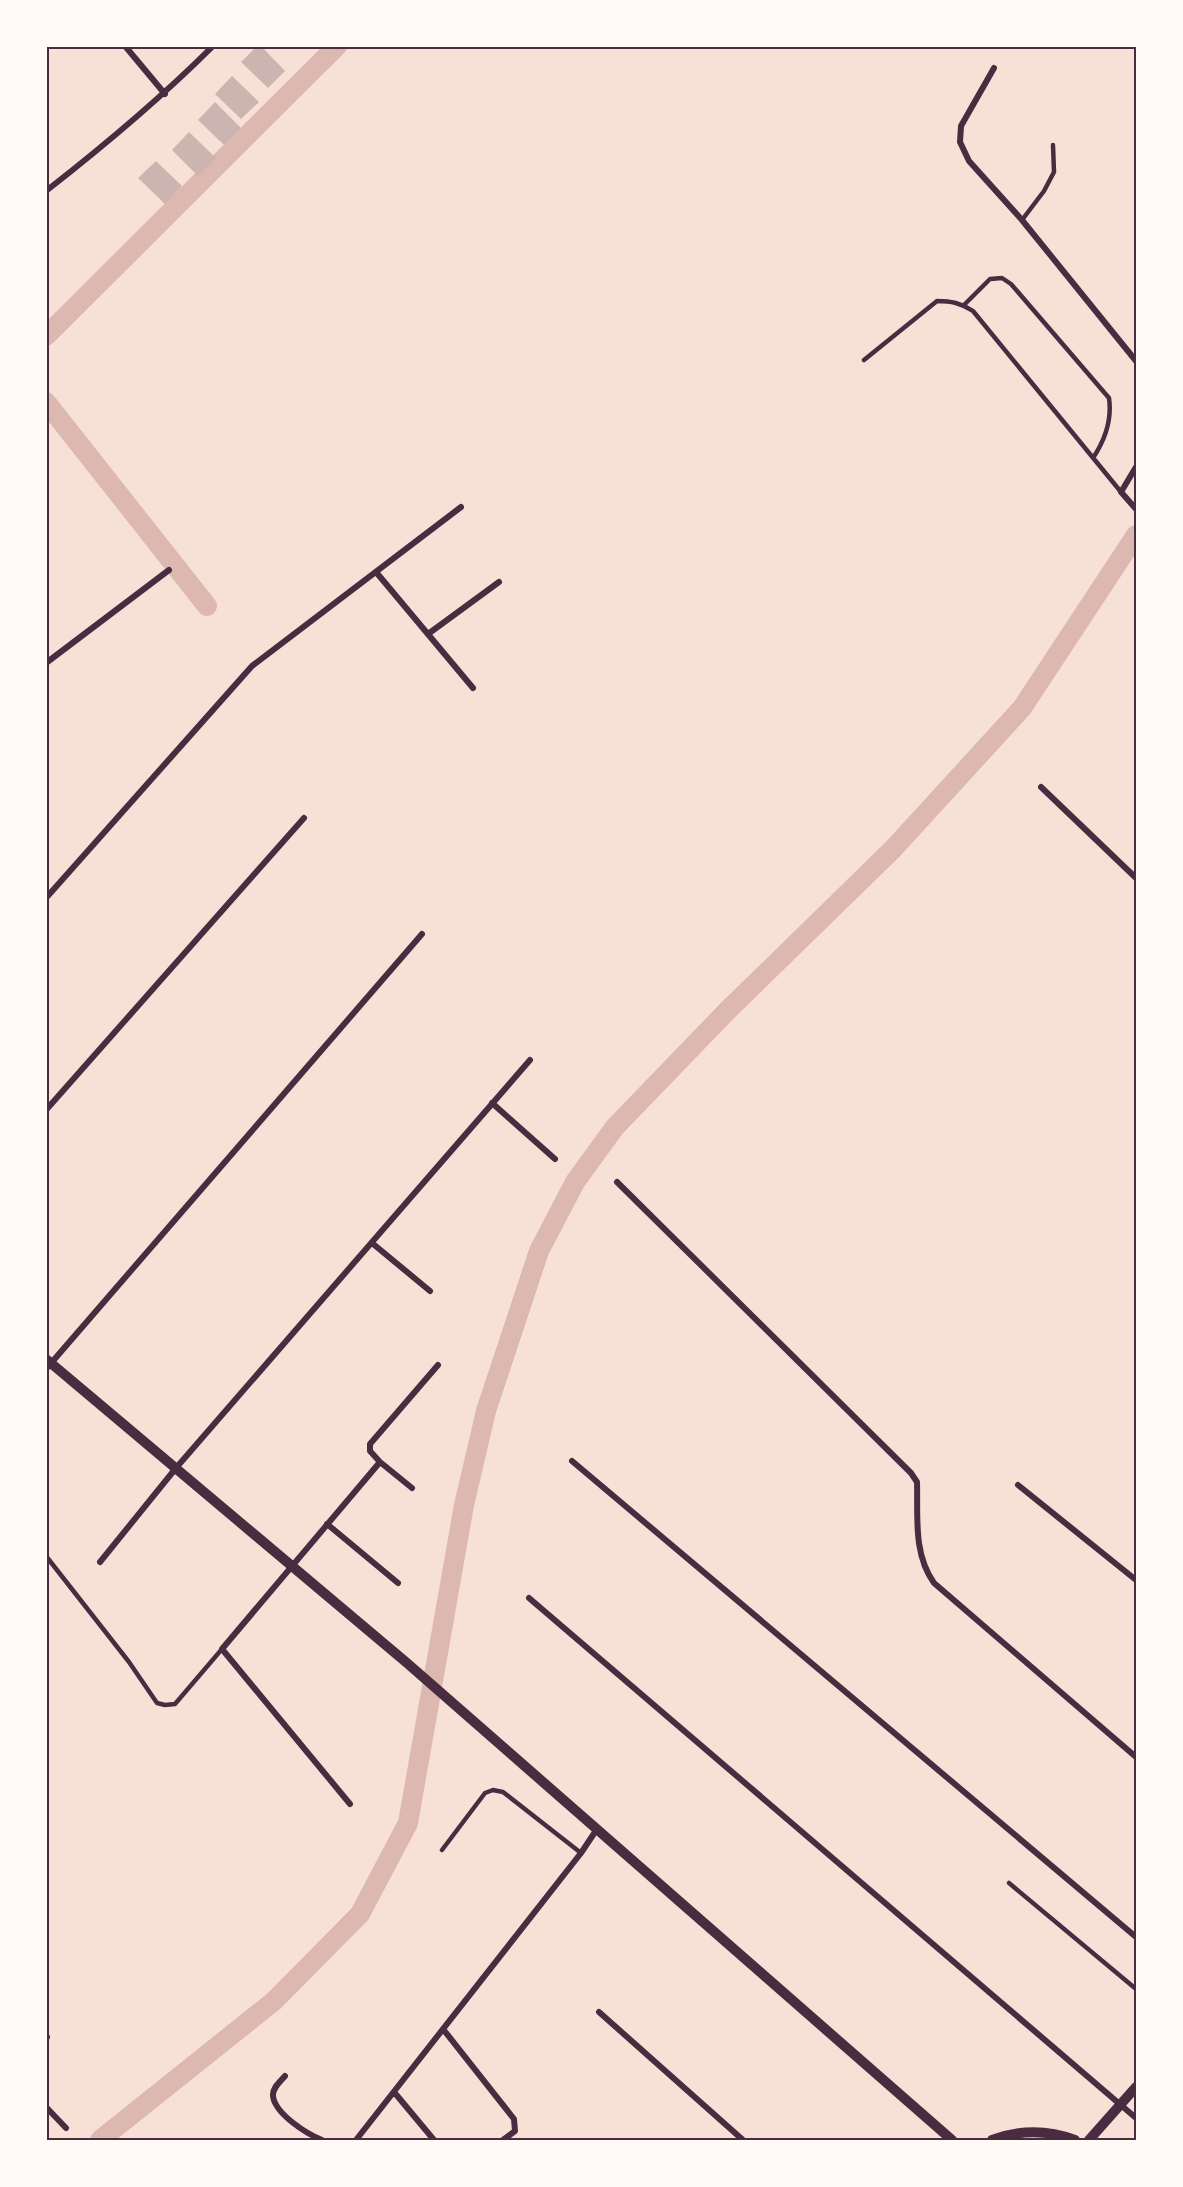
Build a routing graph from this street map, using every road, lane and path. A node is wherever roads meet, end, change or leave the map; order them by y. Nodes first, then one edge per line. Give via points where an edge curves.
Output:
1 (125, 46) edge
2 (213, 46) edge
3 (994, 68) dead end
4 (165, 94) junction
5 (1053, 145) dead end
6 (46, 191) edge
7 (1022, 220) junction
8 (964, 305) junction
9 (864, 360) dead end
10 (1137, 361) edge
11 (1093, 458) junction
12 (1137, 467) edge
13 (1121, 492) junction
14 (461, 507) dead end
15 (1137, 509) edge
16 (169, 570) dead end
17 (376, 572) junction
18 (499, 582) dead end
19 (428, 634) junction
20 (46, 663) edge
21 (473, 688) dead end
22 (1041, 787) dead end
23 (304, 819) dead end
24 (1137, 879) edge
25 (46, 898) edge
26 (422, 934) dead end
27 (530, 1060) dead end
28 (492, 1103) junction
29 (46, 1110) edge
30 (555, 1158) dead end
31 (617, 1182) dead end
32 (372, 1243) junction
33 (430, 1291) dead end
34 (48, 1364) edge
35 (438, 1365) dead end
36 (573, 1461) dead end
37 (380, 1462) junction
38 (176, 1467) junction
39 (1018, 1485) dead end
40 (412, 1488) dead end
41 (327, 1524) junction
42 (46, 1556) edge
43 (100, 1562) dead end
44 (292, 1565) junction
45 (1137, 1580) edge
46 (398, 1583) dead end
47 (529, 1598) dead end
48 (222, 1649) junction
49 (1137, 1756) edge
50 (350, 1804) dead end
51 (597, 1828) junction
52 (442, 1850) dead end
53 (581, 1853) junction
54 (1010, 1883) dead end
55 (1137, 1937) edge
56 (1137, 1989) edge
57 (599, 2012) dead end
58 (443, 2029) junction
59 (285, 2076) dead end
60 (1137, 2087) edge
61 (394, 2092) junction
62 (1121, 2105) junction
63 (46, 2107) edge
64 (1137, 2118) edge
65 (66, 2128) dead end
66 (322, 2140) edge
67 (358, 2140) edge
68 (435, 2140) edge
69 (503, 2140) edge
70 (743, 2140) edge
71 (952, 2140) edge
72 (992, 2140) edge
73 (1075, 2140) edge
74 (1089, 2140) edge

1 - 4 street
2 - 4 street
3 - 7 street via 961,126 960,141 969,161
4 - 6 street
5 - 7 lane via 1054,172
7 - 10 street
8 - 9 lane via 937,301
8 - 11 lane via 973,311
8 - 11 lane via 990,279 1002,278 1109,398 1107,428
11 - 13 lane
12 - 13 street
13 - 15 street
14 - 17 street
16 - 20 street
17 - 19 street
17 - 25 street via 252,666
18 - 19 street
19 - 21 street
22 - 24 street
23 - 29 street
26 - 34 street
27 - 28 street
28 - 30 street
28 - 32 street
31 - 49 street via 911,1473 917,1482 920,1554 934,1583
32 - 33 street
32 - 38 street
34 - 38 street
35 - 37 street via 370,1444 370,1451
36 - 55 street
37 - 40 street
37 - 41 street
38 - 43 street
38 - 44 street
39 - 45 street
41 - 44 street
41 - 46 street
42 - 48 lane via 157,1703 175,1704
44 - 48 street
44 - 51 street
47 - 62 street
48 - 50 street
51 - 53 street
51 - 71 street
52 - 53 lane via 485,1793 493,1790 503,1792
53 - 58 street
54 - 56 lane
57 - 70 street
58 - 61 street
58 - 69 street via 514,2119 515,2131
59 - 66 street via 274,2088 275,2103 300,2129
60 - 62 street
61 - 67 street
61 - 68 street
62 - 64 street
62 - 74 street
63 - 65 street
72 - 73 street via 1021,2132

